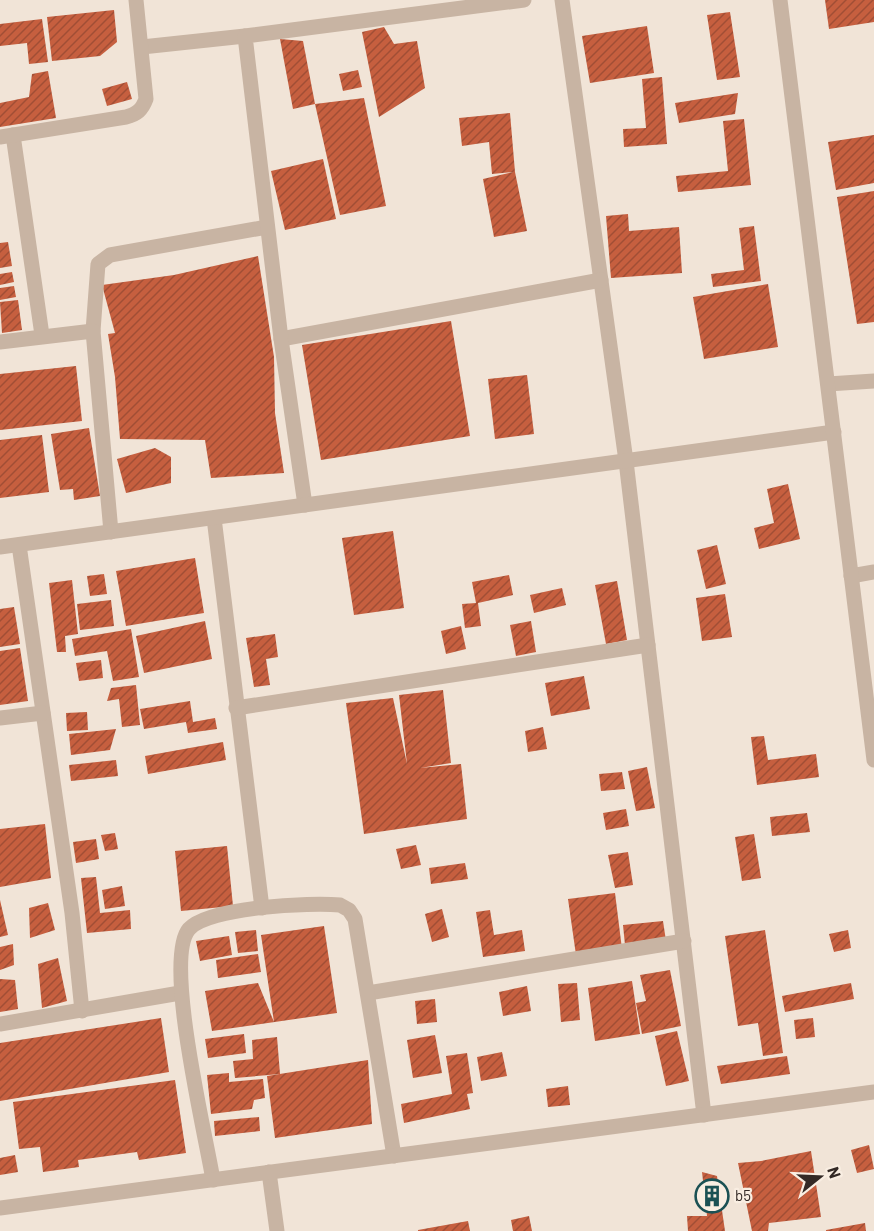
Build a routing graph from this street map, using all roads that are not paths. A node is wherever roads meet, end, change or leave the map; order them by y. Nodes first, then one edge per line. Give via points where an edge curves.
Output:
1 (136, 0) edge
2 (524, 0) edge
3 (562, 0) edge
4 (780, 0) edge
5 (245, 36) junction
6 (142, 47) junction
7 (6, 136) edge
8 (267, 227) junction
9 (601, 280) junction
10 (93, 331) junction
11 (42, 335) junction
12 (281, 339) junction
13 (0, 342) edge
14 (874, 381) edge
15 (828, 384) junction
16 (834, 432) junction
17 (626, 461) junction
18 (305, 505) junction
19 (214, 518) junction
20 (111, 532) junction
21 (19, 545) junction
22 (0, 548) edge
23 (874, 572) edge
24 (851, 576) junction
25 (648, 645) junction
26 (236, 708) junction
27 (43, 713) junction
28 (0, 718) edge
29 (874, 760) edge
30 (262, 908) junction
31 (684, 941) junction
32 (180, 993) junction
33 (368, 993) junction
34 (82, 1011) junction
35 (0, 1024) edge
36 (874, 1092) edge
37 (705, 1114) junction
38 (394, 1156) junction
39 (269, 1172) junction
40 (213, 1180) junction
41 (0, 1208) edge
42 (277, 1231) edge

1 - 6 street
2 - 5 street
3 - 9 street
4 - 15 street
5 - 6 street
5 - 8 street
6 - 7 street via 146,99 136,114
7 - 11 street
8 - 10 street via 110,255 98,264
8 - 12 street
9 - 12 street
9 - 17 street
10 - 11 street
10 - 20 street
11 - 13 street
12 - 18 street
14 - 15 street
15 - 16 street
16 - 17 street
16 - 24 street
17 - 18 street
17 - 25 street
18 - 19 street
19 - 20 street
19 - 26 street
20 - 21 street
21 - 22 street
21 - 27 street
23 - 24 street
24 - 29 street
25 - 26 street
25 - 31 street
26 - 30 street
27 - 28 street
27 - 34 street
30 - 32 street via 219,914 189,929 180,962
30 - 33 street via 328,904 349,910 355,919
31 - 33 street
31 - 37 street
32 - 34 street
32 - 40 street
33 - 38 street
34 - 35 street
36 - 37 street
37 - 38 street
38 - 39 street
39 - 40 street
39 - 42 street
40 - 41 street

